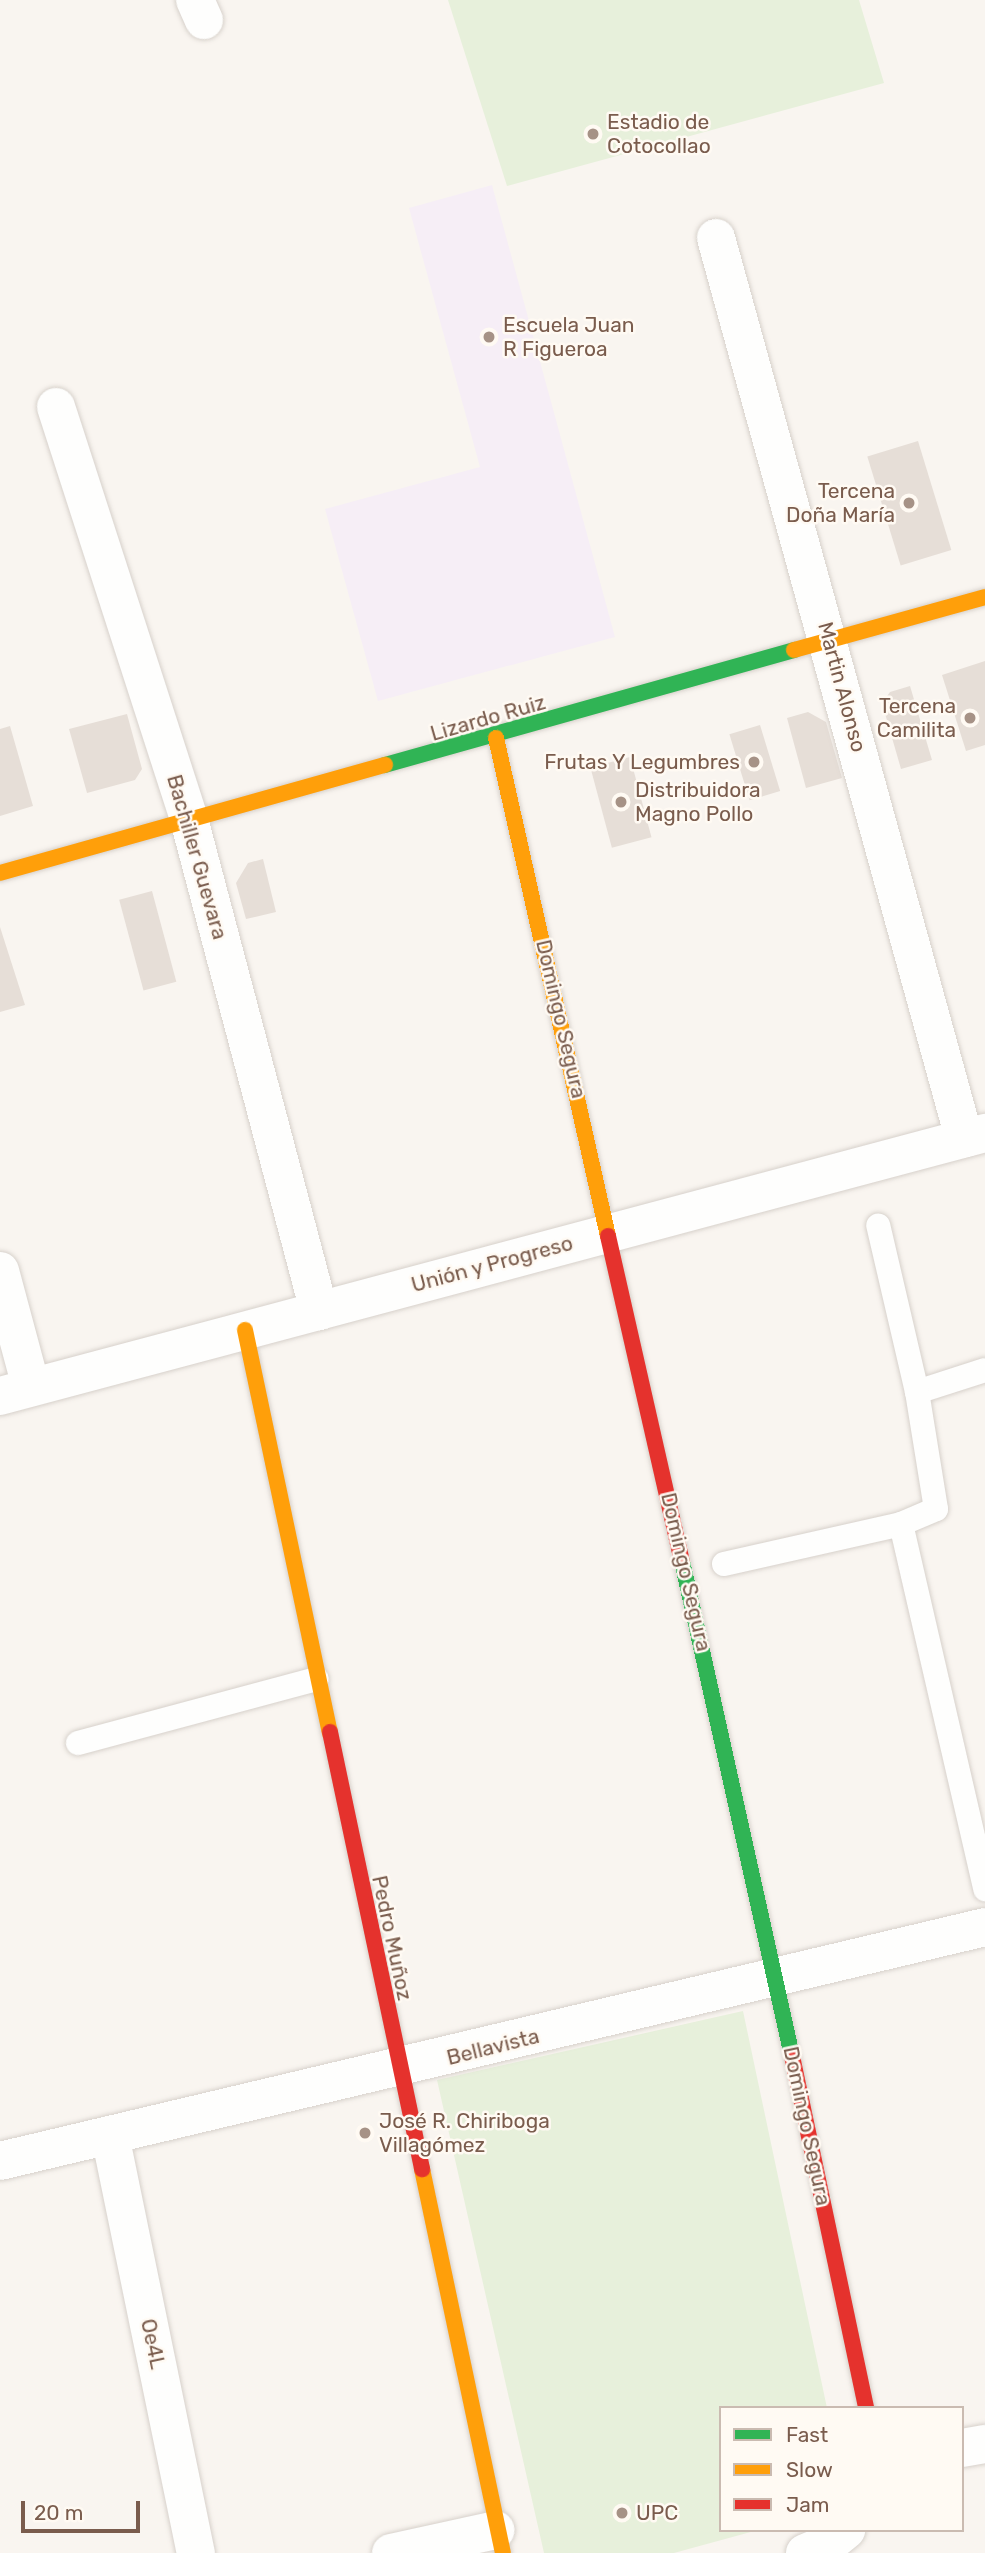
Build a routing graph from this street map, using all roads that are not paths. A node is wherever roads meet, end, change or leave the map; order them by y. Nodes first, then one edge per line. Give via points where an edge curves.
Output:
1 (716, 237) dead end
2 (56, 407) dead end
3 (985, 597) edge
4 (830, 642) junction
5 (496, 738) junction
6 (190, 824) junction
7 (0, 873) edge
8 (975, 1135) edge
9 (878, 1224) dead end
10 (610, 1232) junction
11 (0, 1272) edge
12 (319, 1311) junction
13 (245, 1330) junction
14 (985, 1370) edge
15 (16, 1391) edge
16 (917, 1392) junction
17 (901, 1524) junction
18 (724, 1564) dead end
19 (317, 1679) junction
20 (78, 1743) dead end
21 (985, 1889) edge
22 (985, 1927) edge
23 (776, 1978) junction
24 (398, 2070) junction
25 (110, 2134) junction
26 (0, 2161) edge
27 (866, 2406) edge
28 (985, 2444) edge
29 (964, 2448) edge
30 (844, 2532) edge
31 (499, 2542) edge
32 (196, 2553) edge
33 (391, 2553) edge
34 (805, 2553) edge

1 - 4 street, Martin Alonso
2 - 6 street, Bachiller Guevara
3 - 4 street, Lizardo Ruiz
4 - 5 street, Lizardo Ruiz
4 - 8 street, Martin Alonso
5 - 6 street, Lizardo Ruiz
5 - 10 street, Domingo Segura
6 - 7 street, Lizardo Ruiz
6 - 12 street, Bachiller Guevara
8 - 10 street, Unión y Progreso
9 - 16 lane
10 - 12 street, Unión y Progreso
10 - 23 street, Domingo Segura
11 - 15 street
12 - 13 street, Unión y Progreso
13 - 15 street, Unión y Progreso
13 - 19 street, Pedro Muñoz
14 - 16 lane
16 - 17 lane via 937,1501 930,1515
17 - 18 lane
17 - 21 lane
19 - 20 lane
19 - 24 street, Pedro Muñoz
22 - 23 street, Bellavista
23 - 24 street, Bellavista
23 - 27 street, Domingo Segura
24 - 25 street, Bellavista
24 - 31 street, Pedro Muñoz
25 - 26 street, Bellavista
25 - 32 street, Oe4L
28 - 29 street
30 - 34 street
31 - 33 street

